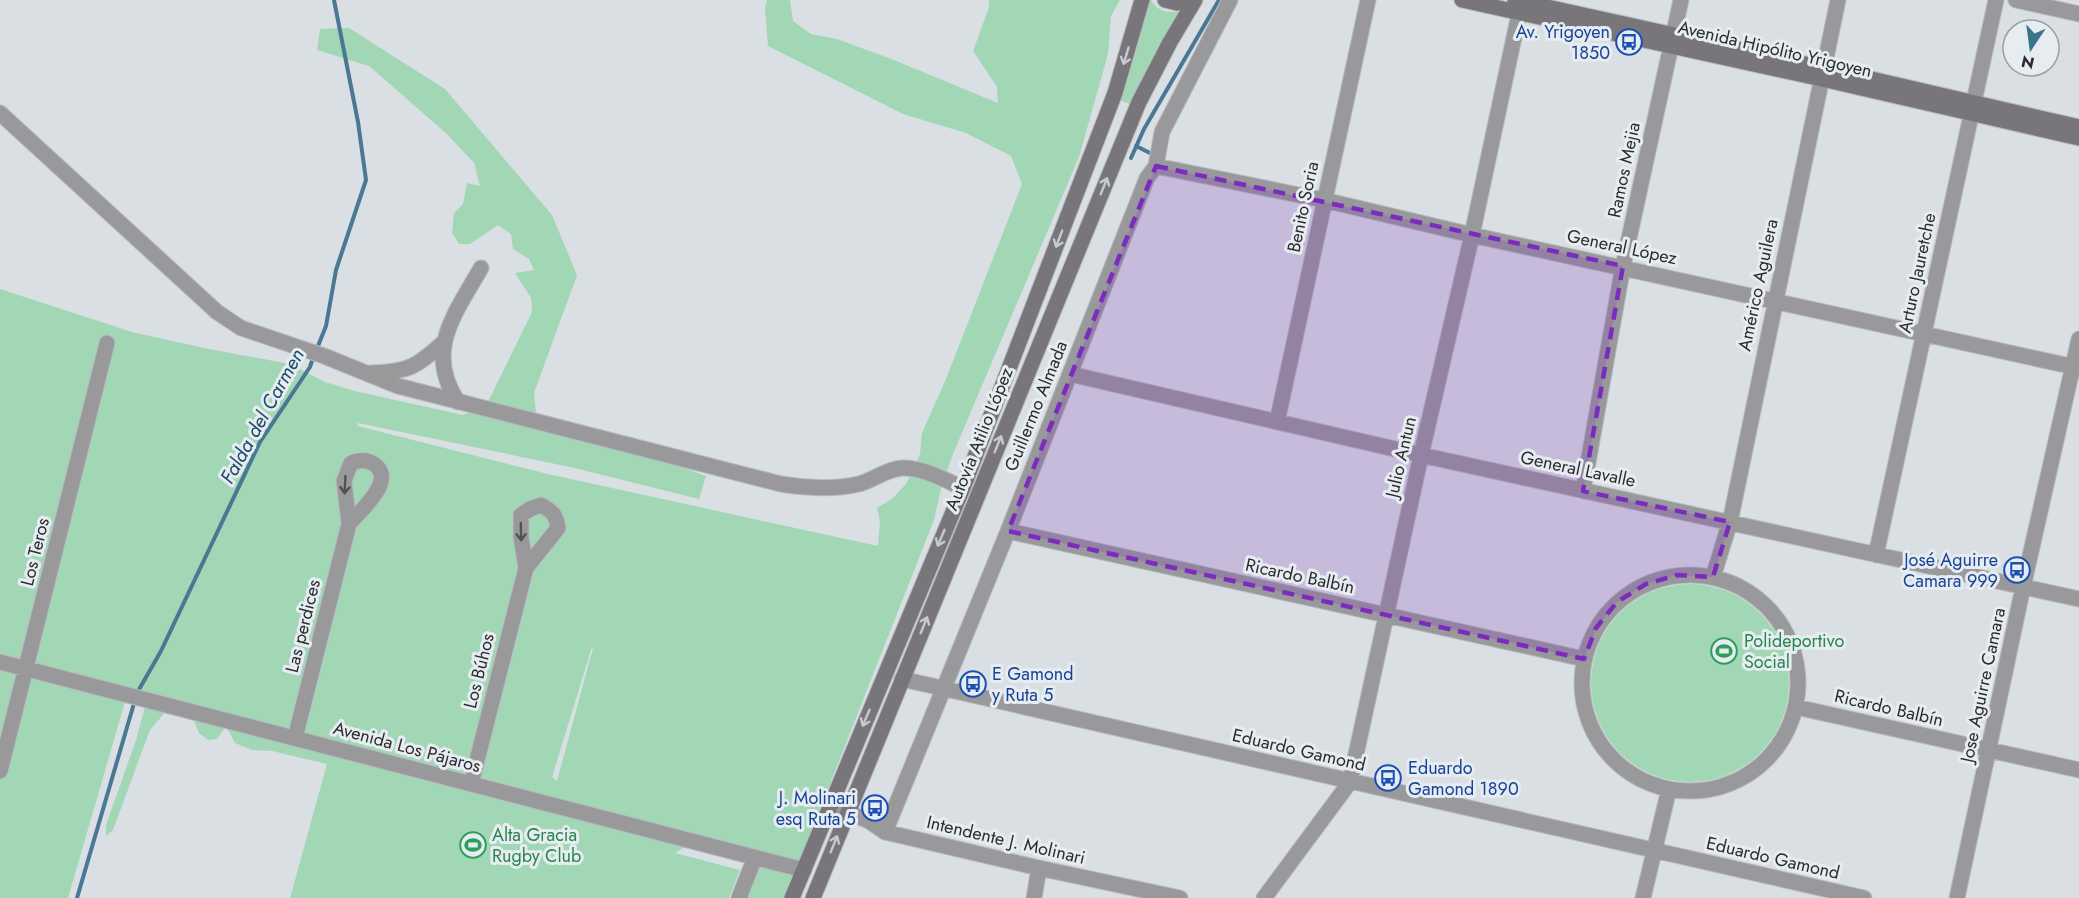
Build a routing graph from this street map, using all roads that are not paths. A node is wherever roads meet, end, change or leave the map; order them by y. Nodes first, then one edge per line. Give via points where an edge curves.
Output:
1 (1142, 0) edge
2 (1165, 0) edge
3 (1193, 0) edge
4 (1230, 0) edge
5 (1368, 0) edge
6 (1462, 0) edge
7 (1681, 0) edge
8 (1838, 0) edge
9 (1996, 0) edge
10 (2016, 0) edge
11 (1519, 3) edge
12 (2079, 14) edge
13 (1672, 39) junction
14 (1823, 73) junction
15 (1973, 109) junction
16 (0, 113) edge
17 (2079, 127) edge
18 (2079, 138) edge
19 (1156, 166) junction
20 (1324, 200) junction
21 (1472, 235) junction
22 (1623, 266) junction
23 (481, 268) dead end
24 (1775, 301) junction
25 (1923, 334) junction
26 (2079, 339) edge
27 (445, 340) junction
28 (107, 343) dead end
29 (2076, 367) edge
30 (364, 373) junction
31 (1070, 374) junction
32 (458, 402) junction
33 (1277, 422) junction
34 (1421, 455) junction
35 (963, 488) junction
36 (1583, 490) junction
37 (1730, 522) junction
38 (349, 524) dead end
39 (1008, 531) junction
40 (1876, 555) junction
41 (526, 568) dead end
42 (1713, 577) junction
43 (2023, 587) junction
44 (2079, 599) edge
45 (1386, 615) junction
46 (1584, 658) junction
47 (0, 662) edge
48 (26, 668) junction
49 (902, 679) junction
50 (943, 689) junction
51 (1796, 707) junction
52 (295, 738) junction
53 (1990, 750) junction
54 (2079, 770) edge
55 (0, 771) edge
56 (1350, 782) junction
57 (471, 784) junction
58 (1669, 789) junction
59 (830, 805) junction
60 (847, 813) junction
61 (885, 832) junction
62 (1655, 851) junction
63 (755, 857) junction
64 (1039, 868) junction
65 (804, 870) junction
66 (739, 898) edge
67 (792, 898) edge
68 (813, 898) edge
69 (1034, 898) edge
70 (1180, 898) edge
71 (1264, 898) edge
72 (1643, 898) edge
73 (1864, 898) edge
74 (1957, 898) edge

1 -> 35 main road, Autovía Atilio López via 1115,93
2 - 3 main road
49 -> 3 main road, Autovía Atilio López via 1139,102
4 - 19 street, Guillermo Almada via 1161,132
5 - 20 street, Benito Soria
6 - 11 main road, Avenida Hipólito Yrigoyen
7 - 13 street, Ramos Mejia
8 - 14 street, Américo Aguilera
9 - 15 street, Arturo Jauretche
10 - 12 street
11 - 13 main road, Avenida Hipólito Yrigoyen
11 - 21 street, Julio Antun
13 - 14 main road, Avenida Hipólito Yrigoyen
13 - 22 street, Ramos Mejia
14 - 15 main road, Avenida Hipólito Yrigoyen
14 - 24 street, Américo Aguilera
15 - 17 main road, Avenida Hipólito Yrigoyen
15 - 18 main road, Avenida Hipólito Yrigoyen
15 - 25 street, Arturo Jauretche
16 - 30 street via 217,312 241,328
19 - 20 street, General López
19 - 31 street, Guillermo Almada via 1147,178
20 - 21 street, General López
20 - 33 street, Benito Soria
21 - 22 street, General López
21 - 34 street, Julio Antun
22 - 24 street, General López
22 - 36 street, Ramos Mejia
23 - 27 street
24 - 25 street, General López
24 - 37 street, Américo Aguilera
25 - 29 street, General López
25 - 40 street, Arturo Jauretche
26 - 29 street, Jose Aguirre Camara
27 - 30 street via 411,368
27 - 32 street via 442,368
28 - 48 street, Los Teros
29 - 43 street, Jose Aguirre Camara
30 - 32 street
31 - 33 street, General Lavalle
31 - 39 street, Guillermo Almada
32 - 35 street via 791,486 836,488 860,484 903,468
33 - 34 street, General Lavalle
34 - 36 street, General Lavalle
34 - 45 street, Julio Antun
35 -> 59 main road, Autovía Atilio López
36 - 37 street, General Lavalle
37 - 40 street, General Lavalle
37 - 42 street, Américo Aguilera
38 - 52 street, Las perdices
39 - 45 street, Ricardo Balbín
39 - 50 street, Guillermo Almada
40 - 43 street, General Lavalle
41 - 57 street, Los Búhos
42 - 46 street via 1677,575 1646,584 1617,602 1596,628
42 - 51 street via 1749,592 1775,615 1791,644 1799,675
43 - 44 street, General Lavalle
43 - 53 street, Jose Aguirre Camara
45 - 46 street, Ricardo Balbín
45 - 56 street, Julio Antun
46 - 58 street via 1581,692 1585,711 1603,748 1634,776
47 - 48 street, Avenida Los Pájaros
48 - 52 street, Avenida Los Pájaros
48 - 55 street, Los Teros
49 - 50 street, Eduardo Gamond
49 - 60 main road, Autovía Atilio López
50 - 56 street, Eduardo Gamond
50 - 61 street, Guillermo Almada
51 - 53 street, Ricardo Balbín
51 - 58 street via 1784,738 1763,764 1735,782 1702,791
52 - 57 street, Avenida Los Pájaros
53 - 54 street, Ricardo Balbín
53 - 74 street, Jose Aguirre Camara
56 - 62 street, Eduardo Gamond
56 - 71 street, Julio Antun
57 - 63 street, Avenida Los Pájaros
58 - 62 street
59 - 60 street, Intendente J. Molinari
59 - 65 main road, Autovía Atilio López
60 - 61 street, Intendente J. Molinari
68 -> 60 main road, Autovía Atilio López
61 - 64 street, Intendente J. Molinari
62 - 72 street
62 - 73 street, Eduardo Gamond
63 - 65 street, Avenida Los Pájaros
63 - 66 street
64 - 69 street
64 - 70 street, Intendente J. Molinari
65 - 67 main road, Autovía Atilio López

